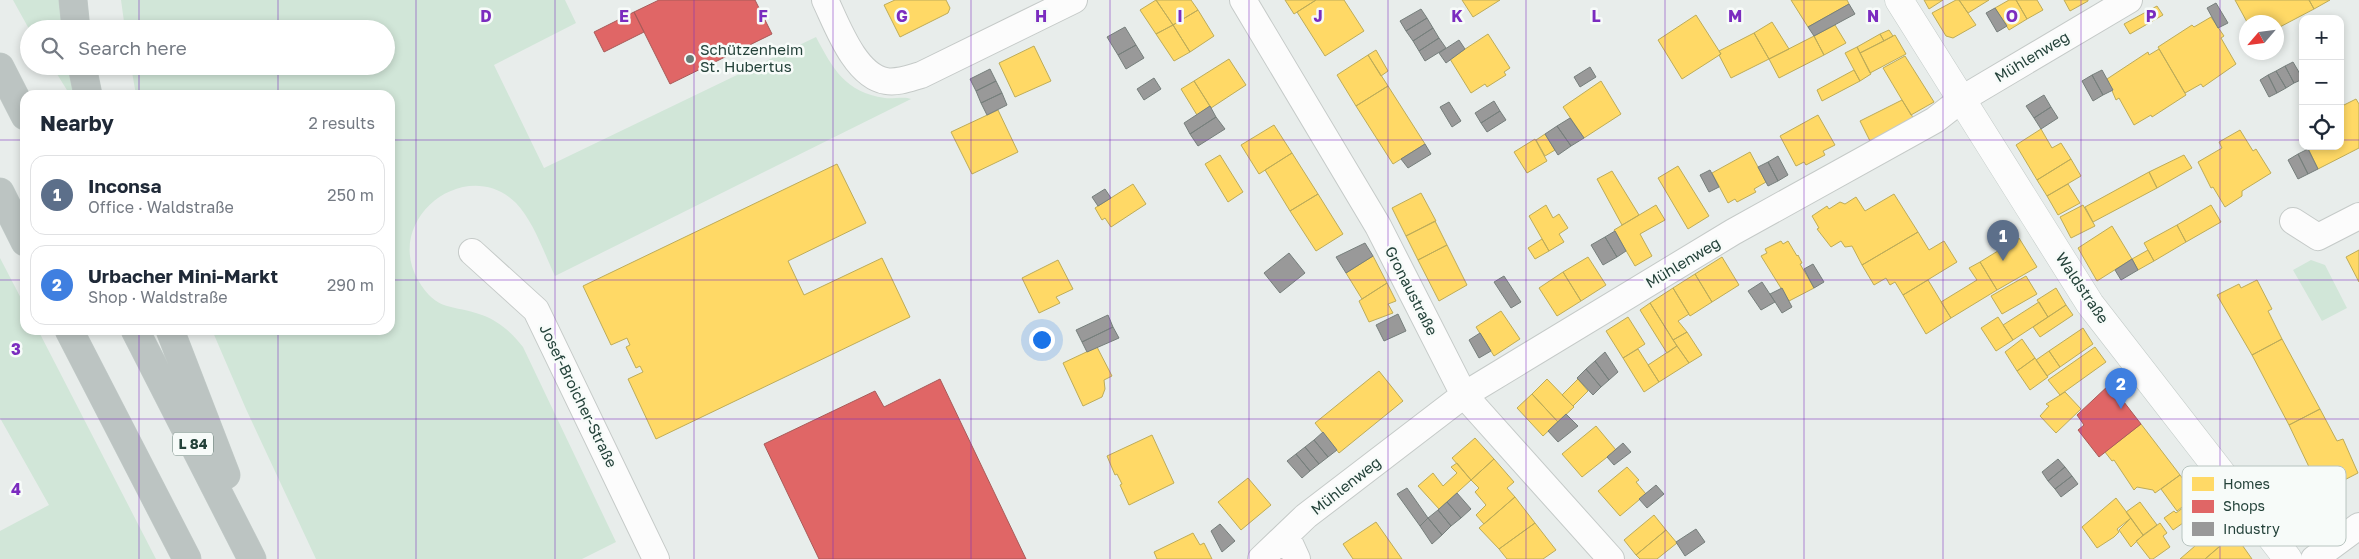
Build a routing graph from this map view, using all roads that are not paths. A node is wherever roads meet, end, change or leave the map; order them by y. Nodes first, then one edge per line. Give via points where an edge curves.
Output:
1 (74, 0) edge
2 (825, 0) edge
3 (1074, 0) edge
4 (1243, 0) edge
5 (1899, 0) edge
6 (2129, 0) edge
7 (75, 20) edge
8 (0, 67) edge
9 (84, 75) edge
10 (87, 90) edge
11 (1962, 99) junction
12 (20, 106) edge
13 (0, 192) edge
14 (2359, 216) edge
15 (2293, 221) dead end
16 (20, 232) edge
17 (472, 252) dead end
18 (72, 335) edge
19 (137, 335) edge
20 (172, 335) edge
21 (1464, 395) junction
22 (2216, 466) edge
23 (2359, 526) edge
24 (1286, 535) junction
25 (2346, 536) edge
26 (2278, 546) edge
27 (2332, 546) edge
28 (187, 559) edge
29 (252, 559) edge
30 (256, 559) edge
31 (656, 559) edge
32 (1261, 559) edge
33 (1297, 559) edge
34 (1610, 559) edge
35 (2288, 559) edge
36 (2314, 559) edge

1 - 7 highway
2 - 3 street via 859,64 886,81 902,81 921,75
4 - 21 street, Gronaustraße via 1378,226
5 - 11 main road, Waldstraße
6 - 11 street, Mühlenweg
8 - 12 highway
9 - 10 highway
11 - 21 street, Mühlenweg via 1935,120 1733,232
11 - 22 main road, Waldstraße via 2090,304
13 - 16 highway
14 - 15 street via 2318,237
17 - 31 street, Josef-Broicher-Straße via 536,310
18 - 28 highway
19 - 29 highway, L 84
20 - 30 highway
21 - 24 street, Mühlenweg via 1306,516
21 - 34 street, Gronaustraße
23 - 25 street
24 - 32 street, Mühlenweg
24 - 33 street
26 - 35 main road, Waldstraße
27 - 36 street

